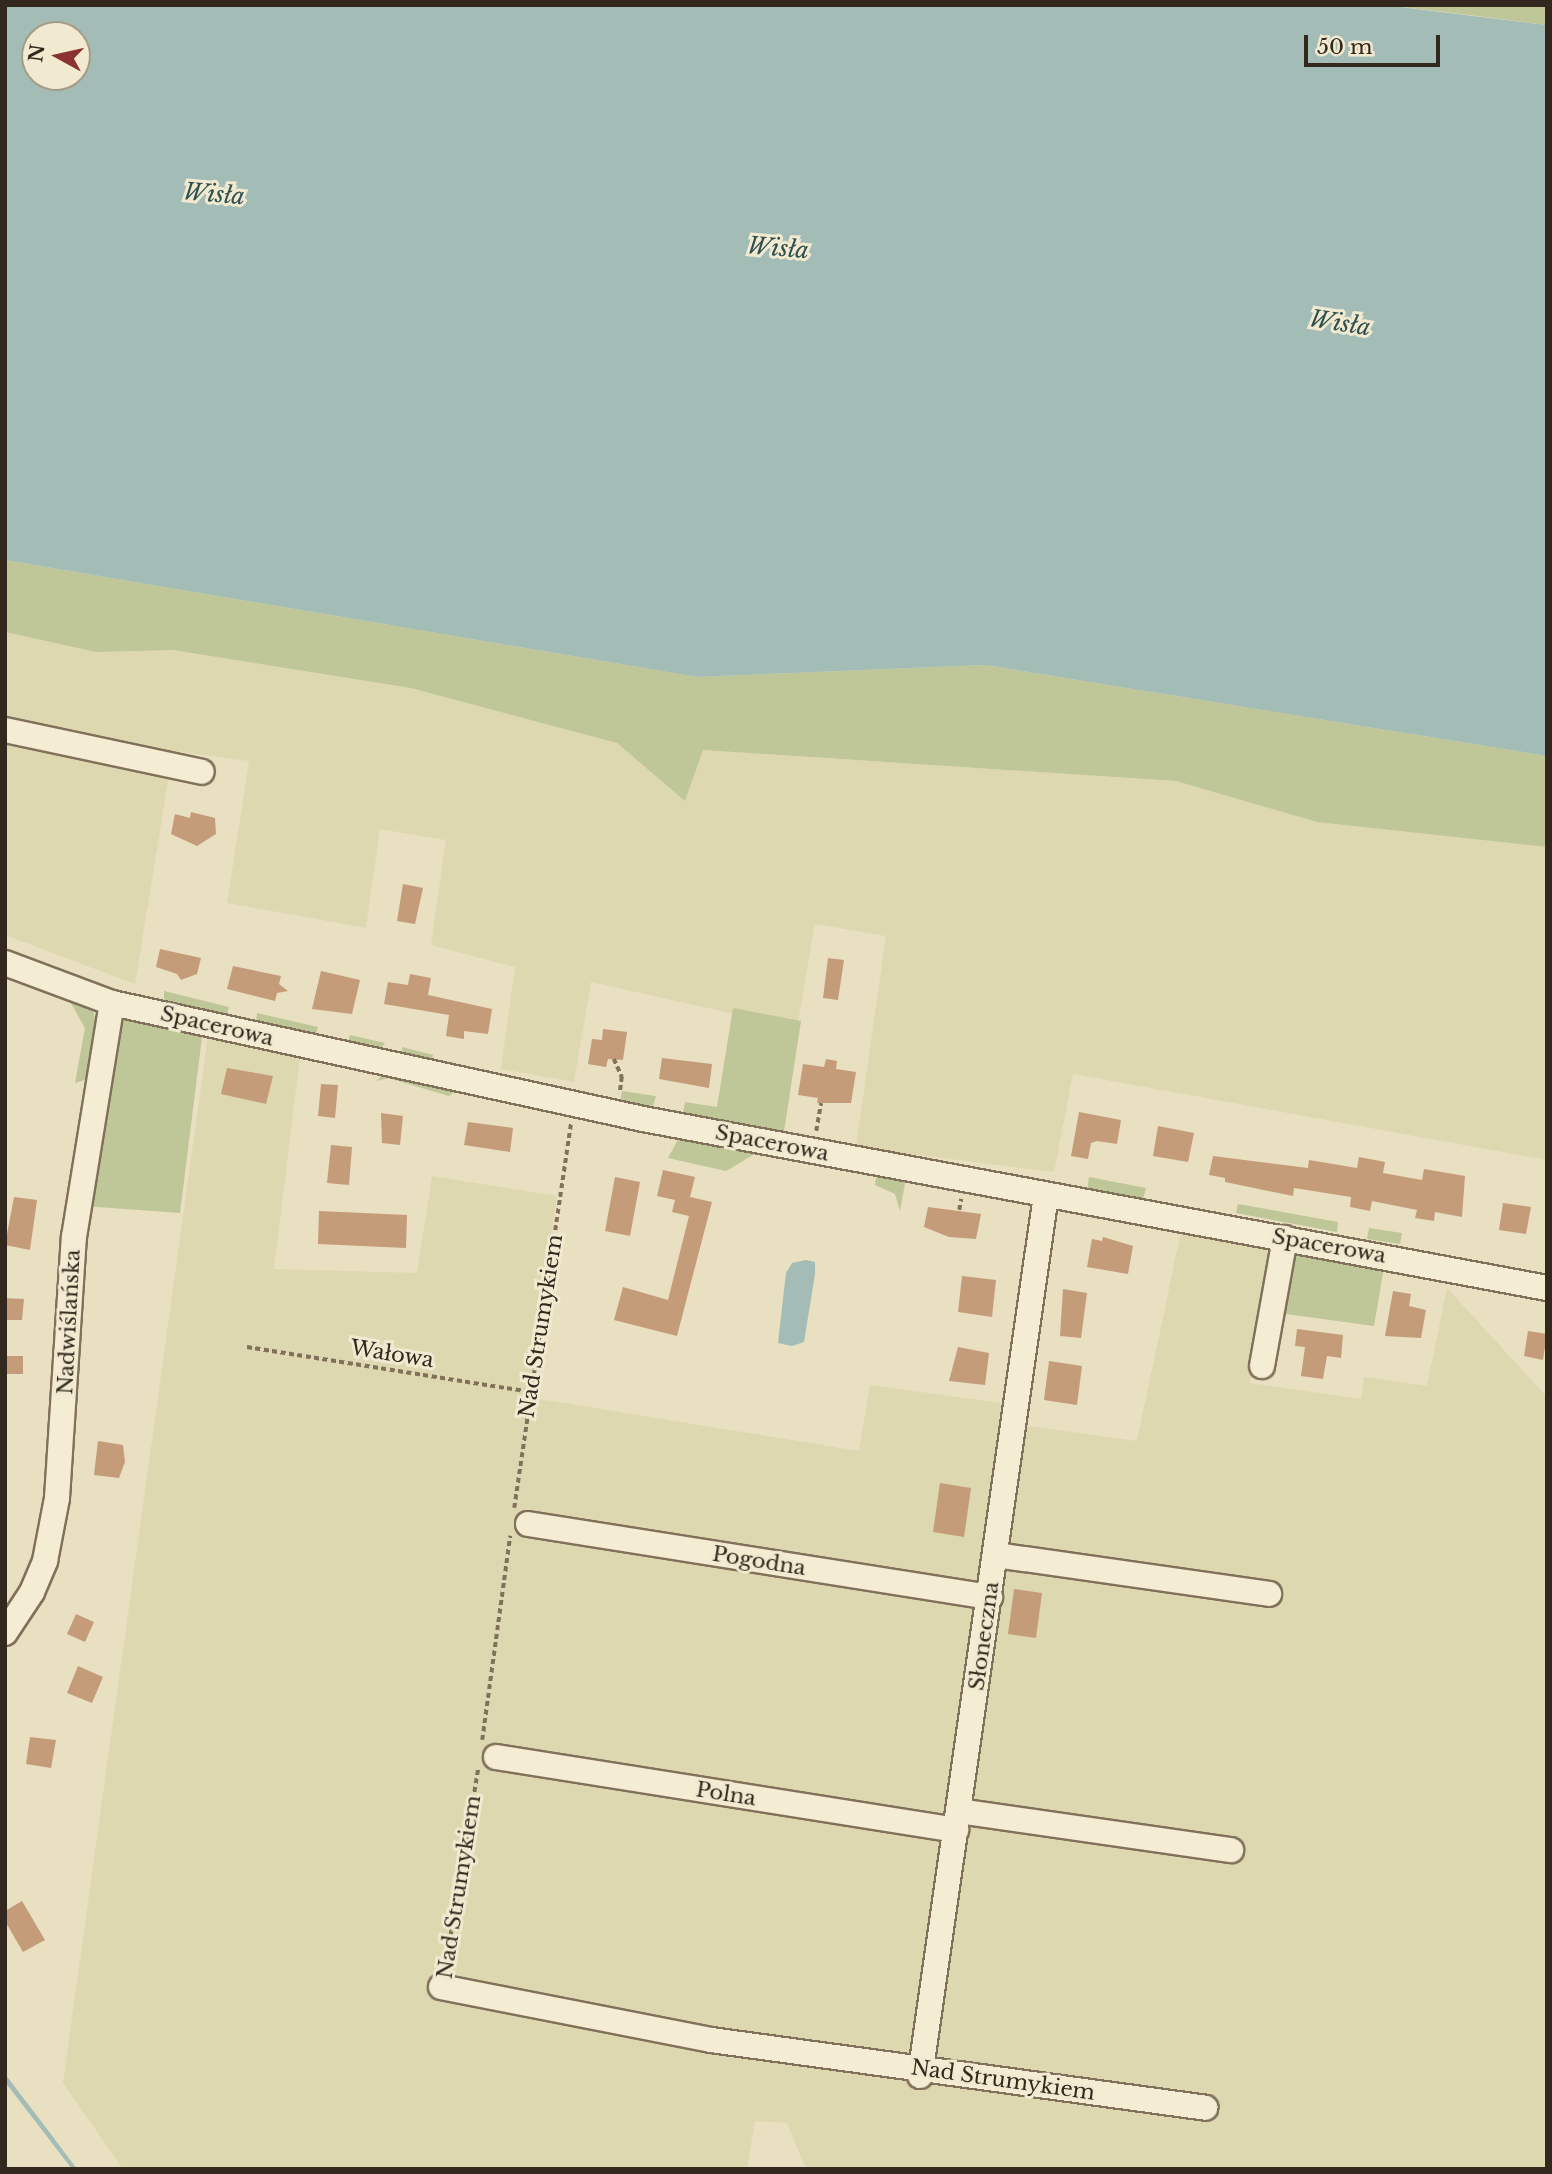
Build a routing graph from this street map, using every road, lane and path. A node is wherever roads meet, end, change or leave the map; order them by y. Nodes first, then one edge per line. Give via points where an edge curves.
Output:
1 (5, 730) edge
2 (202, 772) dead end
3 (5, 963) edge
4 (112, 1003) junction
5 (614, 1059) dead end
6 (821, 1103) dead end
7 (574, 1104) junction
8 (617, 1113) junction
9 (814, 1151) junction
10 (1046, 1195) junction
11 (1284, 1238) junction
12 (1547, 1288) edge
13 (247, 1347) dead end
14 (1262, 1366) dead end
15 (531, 1392) junction
16 (517, 1526) junction
17 (996, 1555) junction
18 (1269, 1594) dead end
19 (990, 1597) junction
20 (5, 1633) edge
21 (485, 1759) junction
22 (957, 1820) junction
23 (1231, 1850) dead end
24 (441, 1987) joint
25 (920, 2072) junction
26 (1205, 2108) dead end

1 - 2 street
3 - 4 street, Spacerowa
4 - 7 street, Spacerowa
4 - 20 street, Nadwiślańska via 74,1237 57,1498 45,1561 32,1592
5 - 8 path via 622,1084
6 - 9 path
7 - 8 street, Spacerowa
7 - 15 path, Nad Strumykiem
8 - 9 street, Spacerowa
9 - 10 street, Spacerowa
10 - 11 street, Spacerowa
10 - 17 street, Słoneczna
11 - 12 street, Spacerowa
11 - 14 street
13 - 15 path, Wałowa
15 - 16 path, Nad Strumykiem
16 - 19 street, Pogodna
16 - 21 path, Nad Strumykiem
17 - 18 street
17 - 19 street, Słoneczna
19 - 22 street, Słoneczna
21 - 22 street, Polna
21 - 24 path, Nad Strumykiem
22 - 23 street, Polna
22 - 25 street, Słoneczna
24 - 25 street, Nad Strumykiem via 711,2040
25 - 26 street, Nad Strumykiem

